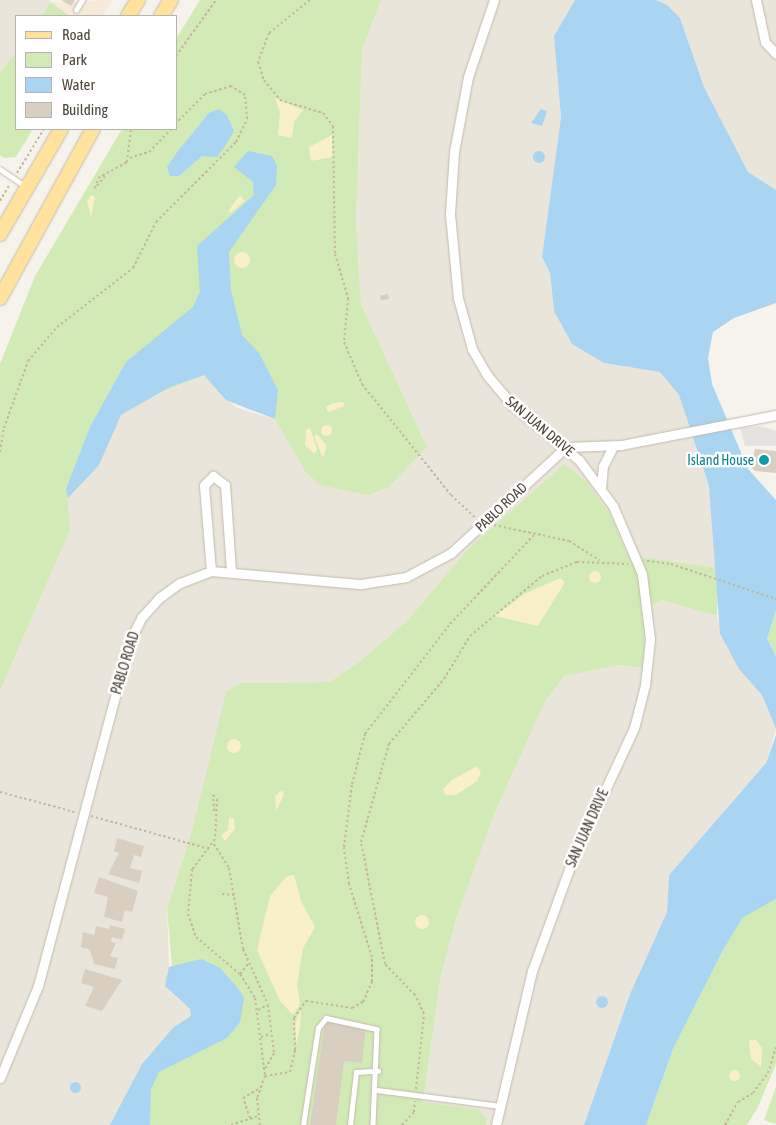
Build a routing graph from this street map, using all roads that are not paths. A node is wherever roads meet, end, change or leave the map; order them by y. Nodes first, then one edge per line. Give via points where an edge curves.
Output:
1 (82, 0) edge
2 (138, 0) edge
3 (163, 0) edge
4 (171, 0) edge
5 (494, 0) edge
6 (756, 0) edge
7 (76, 10) dead end
8 (129, 15) edge
9 (155, 15) edge
10 (162, 15) edge
11 (776, 54) edge
12 (60, 130) edge
13 (92, 130) edge
14 (0, 168) edge
15 (26, 186) junction
16 (0, 234) edge
17 (0, 298) edge
18 (776, 415) edge
19 (613, 446) junction
20 (566, 447) junction
21 (602, 488) junction
22 (231, 570) junction
23 (211, 571) junction
24 (378, 1071) junction
25 (0, 1078) edge
26 (377, 1090) junction
27 (500, 1106) junction
28 (303, 1125) edge
29 (350, 1125) edge
30 (372, 1125) edge
31 (496, 1125) edge

1 - 7 lane
2 - 8 main road
3 - 9 main road
4 - 10 main road
5 - 20 street, SAN JUAN DRIVE via 468,77 454,152 450,214 456,290 466,333 487,375 512,405
6 - 11 street via 766,42
12 - 15 main road
13 - 17 main road
14 - 15 lane
15 - 16 main road
18 - 19 street via 730,421
19 - 20 street
19 - 21 street via 602,466
20 - 21 street, SAN JUAN DRIVE
20 - 22 street, PABLO ROAD via 437,563 389,582 361,584
21 - 27 street, SAN JUAN DRIVE via 638,562 650,639 642,702 549,919 518,1021
22 - 23 street, PABLO ROAD
22 - 23 street via 224,485 213,476 204,485
23 - 25 street, PABLO ROAD via 169,590 136,627 38,986
24 - 26 lane
24 - 28 lane via 375,1026 322,1018
24 - 29 lane via 356,1072
26 - 27 lane
26 - 30 lane
27 - 31 street, SAN JUAN DRIVE

